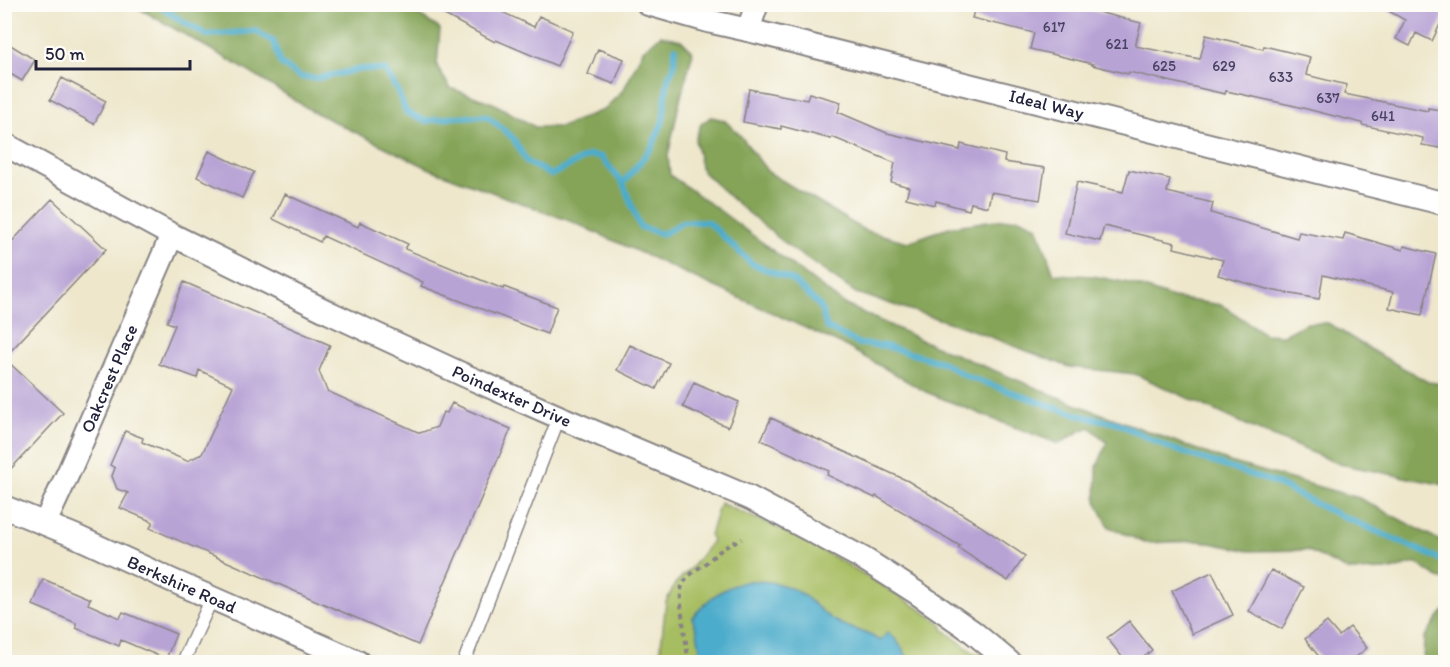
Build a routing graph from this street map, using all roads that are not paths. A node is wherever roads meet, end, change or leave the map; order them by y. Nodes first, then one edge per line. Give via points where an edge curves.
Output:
1 (648, 4) edge
2 (756, 4) edge
3 (748, 30) junction
4 (4, 144) edge
5 (1446, 204) edge
6 (172, 236) junction
7 (559, 417) junction
8 (4, 507) edge
9 (45, 523) junction
10 (212, 598) junction
11 (183, 663) edge
12 (358, 663) edge
13 (464, 663) edge
14 (1009, 663) edge

1 - 3 street, Ideal Way
2 - 3 street
3 - 5 street, Ideal Way
4 - 6 street, Poindexter Drive
6 - 7 street, Poindexter Drive
6 - 9 street, Oakcrest Place
7 - 13 lane
7 - 14 street, Poindexter Drive via 750,498 864,559 973,632
8 - 9 street, Berkshire Road
9 - 10 street, Berkshire Road
10 - 11 lane
10 - 12 street, Berkshire Road

